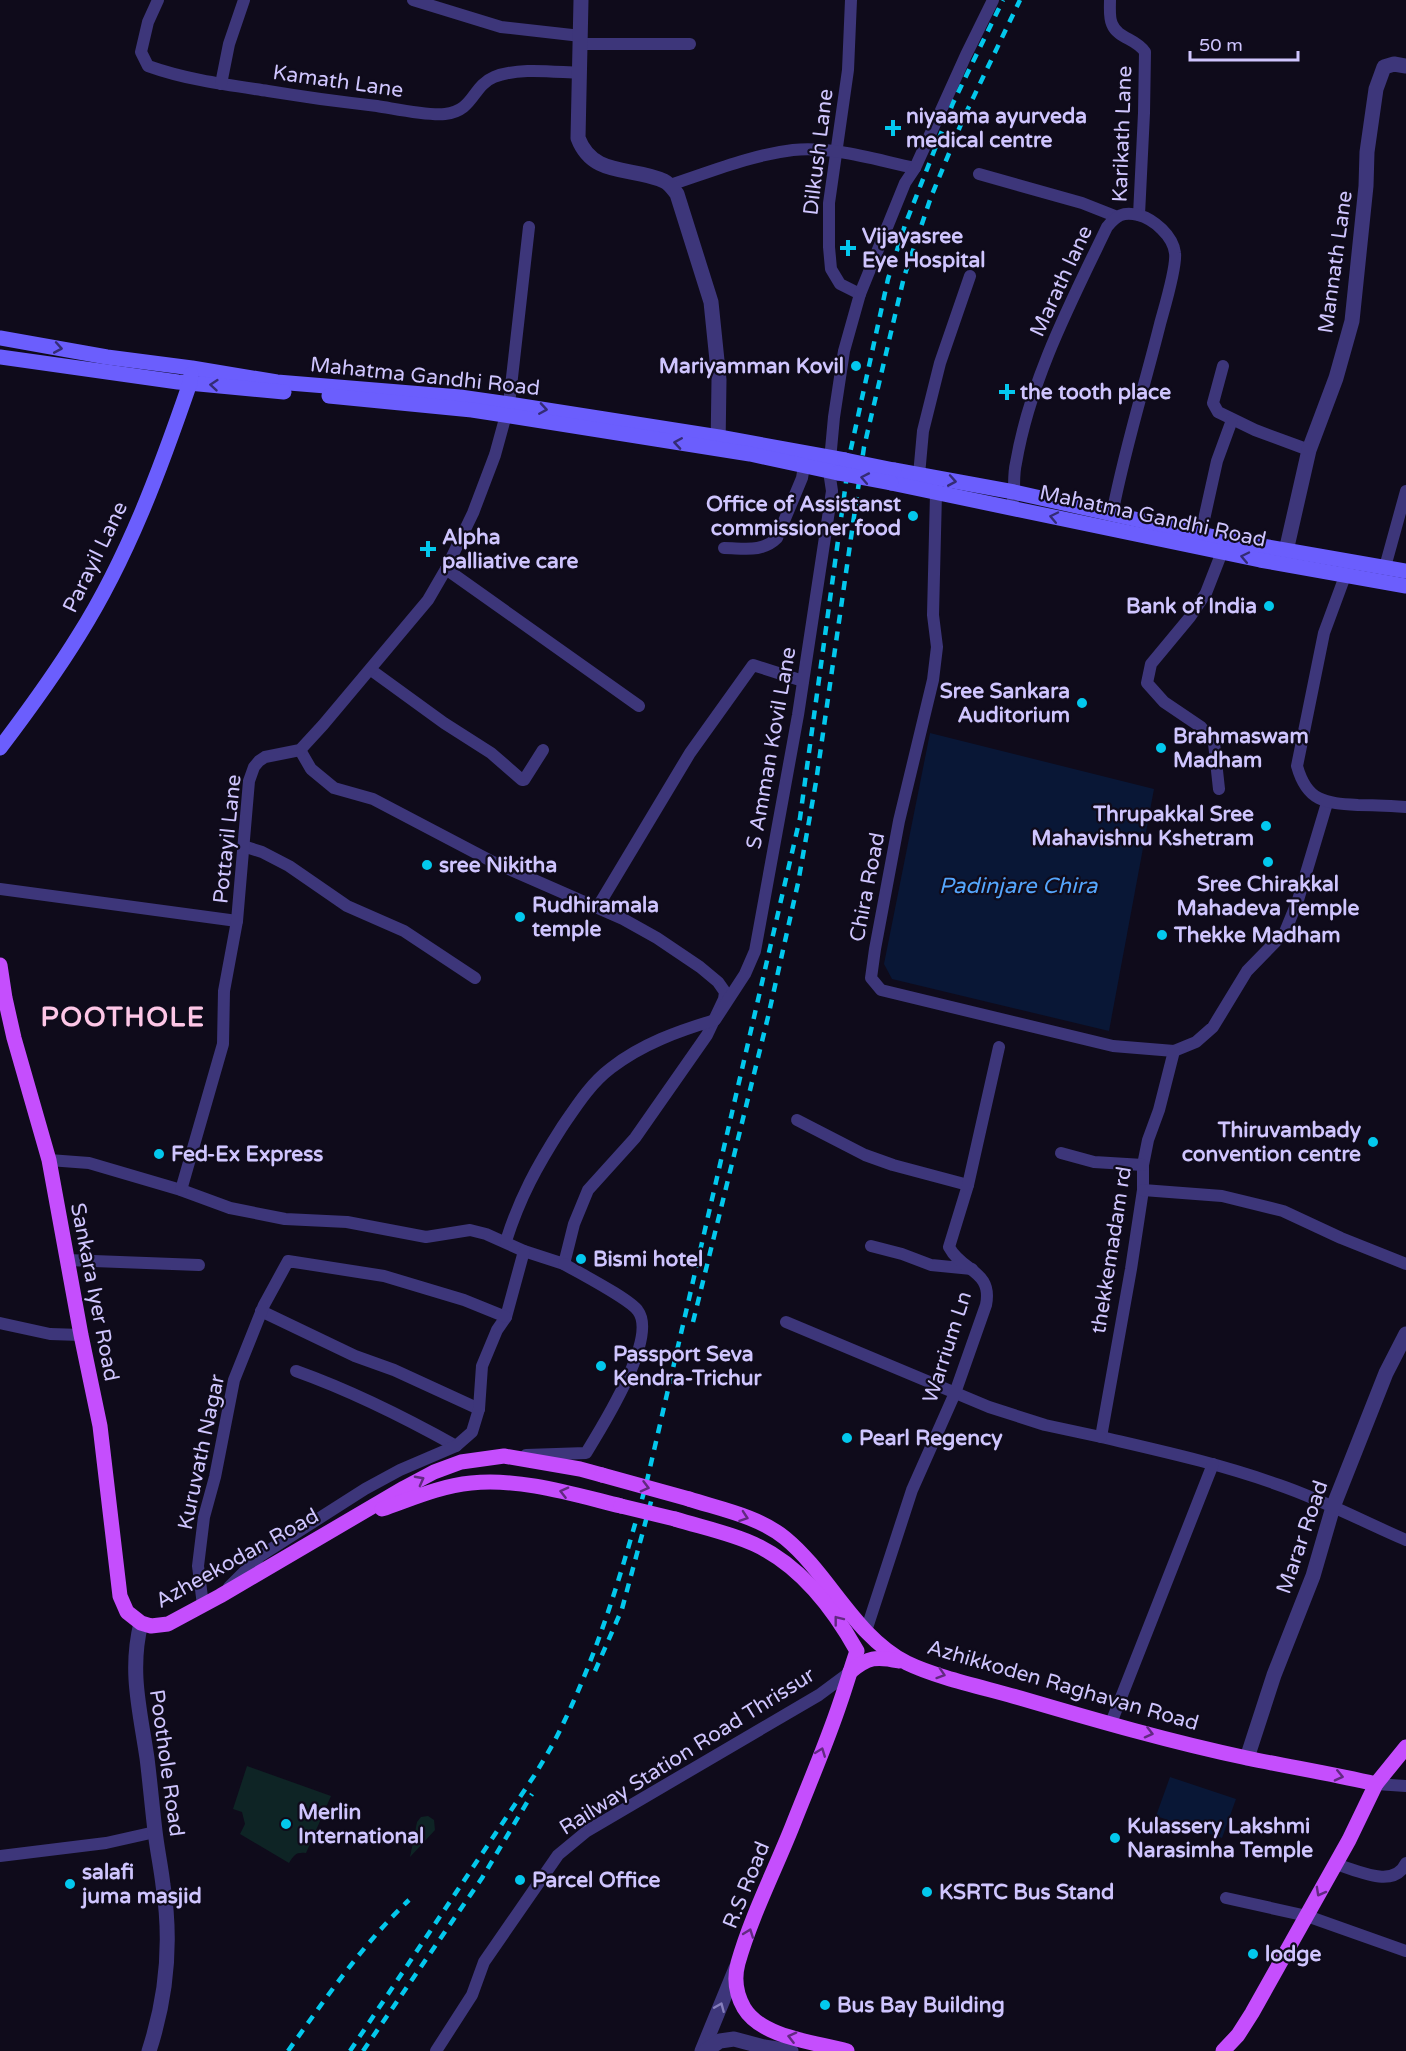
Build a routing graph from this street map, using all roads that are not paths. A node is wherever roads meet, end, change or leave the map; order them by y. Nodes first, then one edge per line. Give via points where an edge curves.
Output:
1 (158, 0) edge
2 (244, 0) edge
3 (413, 0) edge
4 (582, 0) edge
5 (851, 0) edge
6 (993, 0) edge
7 (1110, 0) edge
8 (581, 40) junction
9 (690, 44) dead end
10 (1406, 66) edge
11 (580, 74) junction
12 (221, 84) junction
13 (836, 151) junction
14 (915, 168) junction
15 (979, 174) dead end
16 (670, 185) junction
17 (1139, 215) junction
18 (1115, 216) junction
19 (529, 227) dead end
20 (970, 276) dead end
21 (860, 294) junction
22 (0, 338) edge
23 (0, 357) edge
24 (1222, 366) dead end
25 (191, 375) junction
26 (508, 410) junction
27 (1232, 420) junction
28 (718, 443) junction
29 (1309, 450) junction
30 (804, 466) junction
31 (836, 466) junction
32 (919, 475) junction
33 (893, 477) junction
34 (1406, 491) edge
35 (1014, 492) junction
36 (936, 493) junction
37 (1012, 508) junction
38 (1112, 515) junction
39 (1201, 533) junction
40 (724, 548) dead end
41 (1222, 552) junction
42 (1286, 557) junction
43 (1385, 567) junction
44 (1348, 569) junction
45 (446, 570) junction
46 (1406, 572) edge
47 (1406, 586) edge
48 (371, 670) junction
49 (803, 681) junction
50 (639, 706) dead end
51 (0, 748) edge
52 (300, 750) junction
53 (543, 750) dead end
54 (1219, 789) dead end
55 (1327, 803) junction
56 (1406, 807) edge
57 (243, 846) junction
58 (0, 888) edge
59 (597, 908) junction
60 (237, 921) junction
61 (0, 965) edge
62 (475, 978) dead end
63 (715, 1020) junction
64 (7, 1036) edge
65 (999, 1047) dead end
66 (1174, 1051) junction
67 (797, 1120) dead end
68 (1061, 1153) dead end
69 (49, 1160) junction
70 (1143, 1166) junction
71 (969, 1185) junction
72 (181, 1190) junction
73 (1143, 1190) junction
74 (506, 1241) junction
75 (871, 1246) dead end
76 (524, 1251) junction
77 (67, 1260) junction
78 (564, 1264) junction
79 (1406, 1264) edge
80 (199, 1265) dead end
81 (974, 1269) junction
82 (261, 1311) junction
83 (506, 1317) junction
84 (786, 1322) dead end
85 (0, 1323) edge
86 (1406, 1334) edge
87 (81, 1335) junction
88 (296, 1371) dead end
89 (955, 1393) junction
90 (479, 1409) junction
91 (1101, 1437) junction
92 (456, 1446) junction
93 (504, 1456) junction
94 (1213, 1464) junction
95 (688, 1498) joint
96 (1333, 1507) junction
97 (351, 1520) junction
98 (1406, 1540) edge
99 (220, 1596) junction
100 (203, 1605) junction
101 (141, 1623) junction
102 (866, 1631) junction
103 (857, 1651) junction
104 (909, 1664) junction
105 (850, 1672) junction
106 (1111, 1724) junction
107 (1406, 1748) edge
108 (1247, 1758) junction
109 (1376, 1784) junction
110 (1406, 1786) edge
111 (155, 1832) junction
112 (0, 1856) edge
113 (1406, 1863) edge
114 (1335, 1864) junction
115 (1226, 1898) dead end
116 (1307, 1916) junction
117 (1406, 1951) edge
118 (738, 1964) junction
119 (149, 2051) edge
120 (436, 2051) edge
121 (703, 2051) edge
122 (791, 2051) edge
123 (847, 2051) edge
124 (1223, 2051) edge

1 - 12 street, Kamath Lane via 141,52 148,66
2 - 12 street
3 - 8 street via 501,27
4 - 8 street
5 - 13 street, Dilkush Lane via 848,70
6 - 14 street, S Amman Kovil Lane
7 - 17 street, Karikath Lane via 1111,22 1116,32 1140,44 1145,52
8 - 9 street
8 - 11 street
10 - 29 street, Mannath Lane via 1383,67 1376,89 1352,321
11 - 12 street, Kamath Lane via 537,72 493,77 462,109 442,114
11 - 16 street via 581,146 590,157 609,168
13 - 14 street
13 - 16 street via 795,150 766,155
13 - 21 street, Dilkush Lane via 828,203 831,268 840,284
14 - 21 street, S Amman Kovil Lane via 905,183
15 - 18 street, Karikath Lane
16 - 28 street via 682,204 711,302 719,380
17 - 18 street, Marath lane
17 - 38 street via 1158,226 1176,253
18 - 35 street, Marath lane via 1050,350 1015,464
19 - 26 street
20 - 32 street via 940,363 923,431
21 - 31 street, S Amman Kovil Lane via 844,351 834,417
22 -> 25 main road, Mahatma Gandhi Road
23 - 25 main road, Mahatma Gandhi Road
24 - 27 street via 1213,403 1218,412
25 - 26 main road, Mahatma Gandhi Road via 460,397
25 - 51 main road, Parayil Lane via 161,465 117,566 80,634
26 - 28 main road, Mahatma Gandhi Road
26 - 45 street via 473,513
27 - 29 street
27 - 39 street via 1217,461
28 - 30 main road, Mahatma Gandhi Road
28 - 31 main road, Mahatma Gandhi Road
29 - 42 street, Mannath Lane
30 - 31 main road, Mahatma Gandhi Road
30 - 40 street via 777,538 760,548
31 - 33 main road, bridge
31 - 49 street, S Amman Kovil Lane
32 - 33 main road, Mahatma Gandhi Road
32 -> 35 main road, Mahatma Gandhi Road
33 - 36 main road, Mahatma Gandhi Road
34 - 43 street
35 - 37 street, Marath lane
35 - 38 main road, Mahatma Gandhi Road
36 - 37 main road, Mahatma Gandhi Road
36 - 66 street, Chira Road via 933,615 937,647 933,680 899,821 871,978 881,990 898,996 1113,1046
41 -> 37 main road, Mahatma Gandhi Road
38 - 39 main road, Mahatma Gandhi Road
39 - 42 main road, Mahatma Gandhi Road
42 -> 41 main road, Mahatma Gandhi Road
41 - 54 street via 1206,593 1152,664 1147,682 1164,702 1201,727 1214,743
42 - 44 main road, Mahatma Gandhi Road
43 - 44 main road, Mahatma Gandhi Road
43 - 46 main road, Mahatma Gandhi Road
44 - 47 main road, Mahatma Gandhi Road
44 - 55 street via 1324,633 1297,766 1301,782
45 - 48 street via 428,600
45 - 50 street
48 - 52 street
48 - 53 street via 491,753 522,780
49 - 59 street via 753,665 690,753
49 - 63 street, S Amman Kovil Lane via 755,951
52 - 57 street, Pottayil Lane via 265,757 254,767 249,781
52 - 59 street via 311,769 334,788 373,799 475,854
55 - 56 street
55 - 66 street via 1285,932 1247,970 1213,1027 1196,1042
57 - 60 street, Pottayil Lane
57 - 62 street via 289,866 347,906 404,931
58 - 60 street
59 - 63 street via 657,938 718,982 724,999
60 - 72 street, Pottayil Lane via 224,991 223,1044
61 - 64 main road, Sankara Iyer Road
63 - 74 street via 648,1045 612,1067 586,1090 536,1168
63 - 78 street via 635,1138 588,1190
64 - 69 main road, Sankara Iyer Road
65 - 71 street, Warrium Ln
66 - 70 street, thekkemadam rd
67 - 71 street via 865,1155
68 - 70 street via 1094,1162
69 - 72 street via 89,1163
69 - 77 main road, Sankara Iyer Road
70 - 73 street, thekkemadam rd
71 - 81 street, Warrium Ln via 949,1247 954,1256
72 - 74 street via 230,1209 285,1219 347,1222 426,1237 470,1230
73 - 79 street via 1222,1196 1283,1211
73 - 91 street, thekkemadam rd
74 - 76 street
75 - 81 street via 932,1265
76 - 78 street
76 - 83 street
77 - 80 street
77 - 87 main road, Sankara Iyer Road
78 - 93 street via 638,1310 644,1322 643,1335 620,1397 586,1453
81 - 89 street, Warrium Ln via 988,1293
82 - 83 street, Kuruvath Nagar via 288,1261 384,1276
82 - 90 street
82 - 100 street, Kuruvath Nagar via 234,1380 204,1517 198,1566
83 - 90 street via 482,1366
84 - 89 street
85 - 87 street via 50,1334
86 - 96 street, Marar Road via 1386,1373
87 - 101 main road, Sankara Iyer Road via 100,1426 120,1596 127,1612
88 - 92 street via 339,1386
89 - 91 street via 1045,1425
89 - 102 street, Warrium Ln via 912,1490
90 - 92 street via 472,1432
91 - 94 street
92 - 99 street via 366,1489 260,1556
93 -> 95 main road, Azheekodan Road, bridge via 580,1469
97 -> 93 main road, Azheekodan Road via 434,1472 461,1462
94 - 96 street
94 - 106 street
95 -> 102 main road, Azhikkoden Raghavan Road via 754,1520 783,1536
96 - 98 street
96 - 108 street, Marar Road via 1313,1576
97 - 99 main road, Azheekodan Road
103 -> 97 main road, Azheekodan Road, bridge via 843,1625 793,1568 753,1543 675,1519 547,1488 490,1482 439,1490
99 - 100 main road, Azheekodan Road
100 - 101 main road, Azheekodan Road via 168,1624
101 - 111 street, Poothole Road via 134,1671
102 - 103 main road, R.S Road
102 - 104 main road, Azhikkoden Raghavan Road via 884,1649
103 - 105 main road, R.S Road
104 - 105 main road via 882,1658 865,1660
104 -> 106 main road, Azhikkoden Raghavan Road
118 -> 105 main road, R.S Road
105 - 120 street, Railway Station Road Thrissur via 819,1695 587,1831 558,1855 484,1962 472,1995
106 -> 108 main road, Azhikkoden Raghavan Road
107 - 109 main road
108 -> 109 main road, Azhikkoden Raghavan Road
109 - 110 street
109 - 114 main road
111 - 112 street via 106,1843
111 - 119 street, Poothole Road via 164,1887 168,1955 166,1984
113 - 114 street via 1403,1870 1384,1878
114 -> 116 main road
115 - 116 street
116 - 117 street
116 - 124 main road via 1252,2013
121 -> 118 street
123 -> 118 main road, R.S Road via 761,2026 741,2001 736,1983
121 - 122 street via 720,2041 734,2039

